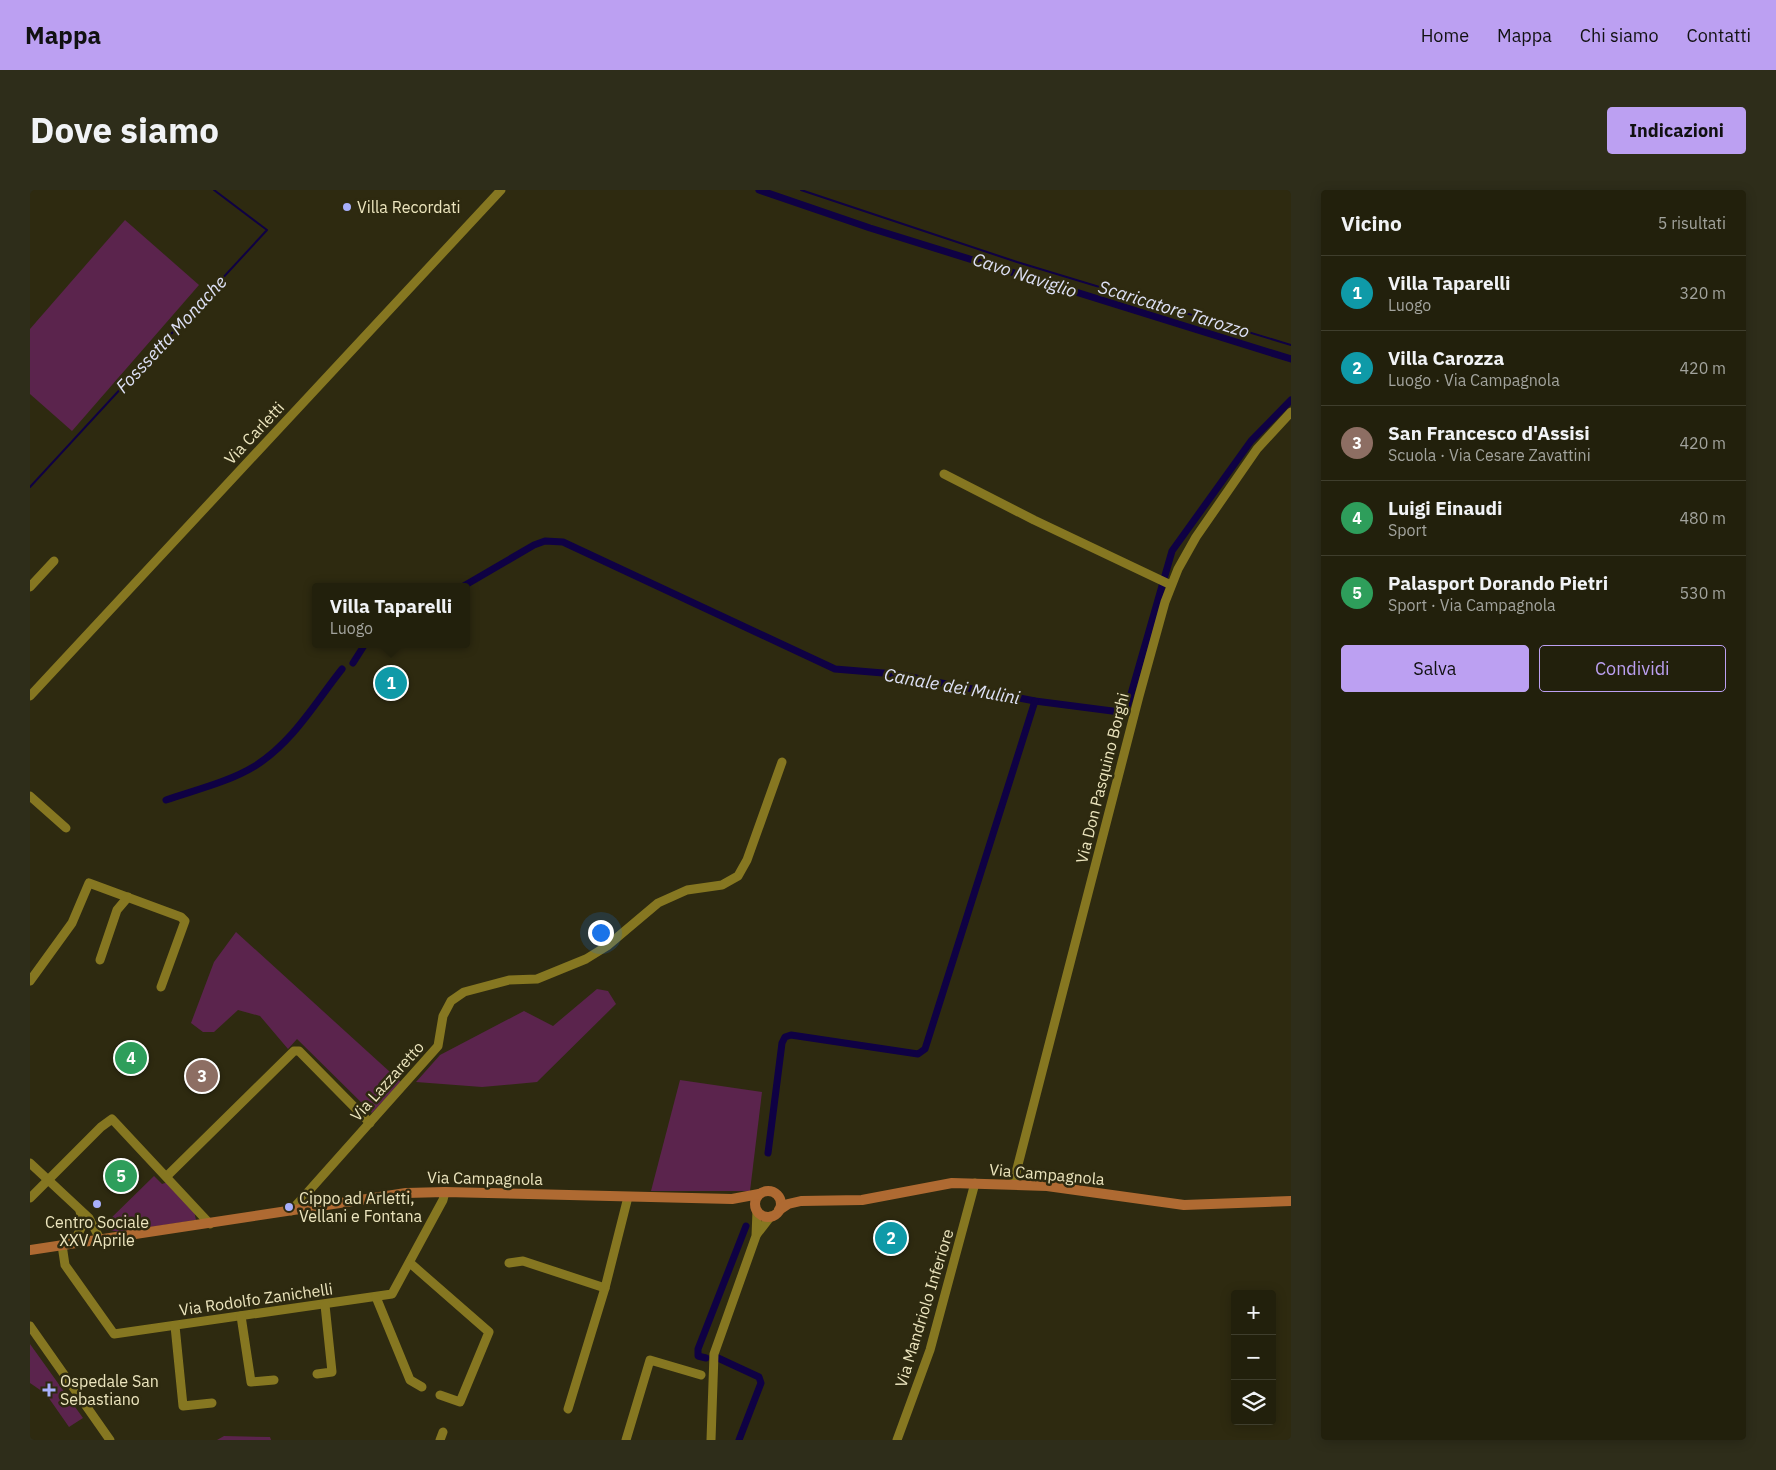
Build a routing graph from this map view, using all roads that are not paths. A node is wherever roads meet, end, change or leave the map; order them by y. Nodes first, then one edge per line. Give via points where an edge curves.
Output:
1 (501, 190) edge
2 (1291, 412) edge
3 (944, 474) dead end
4 (54, 561) dead end
5 (1165, 583) junction
6 (30, 588) edge
7 (30, 696) edge
8 (782, 762) dead end
9 (30, 796) edge
10 (66, 828) dead end
11 (128, 897) junction
12 (100, 960) dead end
13 (30, 980) edge
14 (161, 987) dead end
15 (370, 1123) junction
16 (30, 1163) edge
17 (167, 1176) junction
18 (48, 1180) junction
19 (975, 1183) junction
20 (1013, 1184) junction
21 (445, 1192) junction
22 (759, 1194) junction
23 (628, 1196) junction
24 (778, 1196) junction
25 (30, 1198) edge
26 (732, 1199) junction
27 (801, 1201) junction
28 (1291, 1201) edge
29 (756, 1210) junction
30 (80, 1211) junction
31 (291, 1211) junction
32 (775, 1213) junction
33 (204, 1221) junction
34 (83, 1224) junction
35 (756, 1236) junction
36 (97, 1240) junction
37 (66, 1244) junction
38 (30, 1250) edge
39 (410, 1263) junction
40 (509, 1263) dead end
41 (605, 1288) junction
42 (376, 1297) junction
43 (324, 1304) junction
44 (241, 1316) junction
45 (30, 1326) edge
46 (174, 1326) junction
47 (317, 1374) dead end
48 (701, 1375) dead end
49 (274, 1380) dead end
50 (422, 1387) dead end
51 (440, 1395) dead end
52 (212, 1403) dead end
53 (568, 1409) dead end
54 (110, 1440) edge
55 (626, 1440) edge
56 (711, 1440) edge
57 (897, 1440) edge

1 - 7 street, Via Carletti
2 - 5 street, Via Don Pasquino Borghi via 1257,449
3 - 5 street
4 - 6 street
5 - 20 street, Via Don Pasquino Borghi via 1139,696
8 - 15 street, Via Lazzaretto via 748,860 738,876 722,885 687,890 658,903 607,946 577,963 537,979 510,980 464,992 451,1001 443,1016 438,1046
9 - 10 street
11 - 12 street via 116,910
11 - 13 street via 89,883 72,923
11 - 14 street via 185,921
15 - 17 street via 299,1051 294,1052
15 - 31 street, Via Lazzaretto
16 - 18 street
17 - 18 street via 112,1119
17 - 33 street
18 - 25 street
18 - 30 street
19 - 20 main road, Via Campagnola
19 - 27 main road, Via Campagnola via 941,1184 862,1200
19 - 57 street, Via Mandriolo Inferiore via 930,1350
20 - 28 main road, Via Campagnola via 1184,1205
21 - 23 main road, Via Campagnola
21 - 31 main road, Via Campagnola via 406,1193
21 - 39 street, Via Rodolfo Zanichelli
22 - 24 main road, Via Campagnola via 770,1191
22 - 26 main road, Via Campagnola
22 - 29 main road via 755,1201
23 - 26 main road, Via Campagnola
23 - 41 street
24 - 27 main road, Via Campagnola
24 - 32 main road via 780,1202
26 - 29 main road, Via Campagnola
27 - 32 main road, Via Campagnola via 788,1204
29 - 32 main road, Via Campagnola via 763,1216
29 - 35 street
30 - 34 street
30 - 36 street via 89,1218
31 - 33 main road, Via Campagnola
32 - 35 street
33 - 36 main road, Via Campagnola
34 - 36 street
34 - 37 street via 77,1236
35 - 56 street via 714,1354
36 - 37 main road, Via Campagnola
37 - 38 main road, Via Campagnola
37 - 46 street, Via Rodolfo Zanichelli via 65,1265 114,1334
39 - 42 street, Via Rodolfo Zanichelli via 392,1294
39 - 51 street via 490,1332 460,1402
40 - 41 street via 523,1261
41 - 53 street
42 - 43 street, Via Rodolfo Zanichelli
42 - 50 street via 410,1380
43 - 44 street, Via Rodolfo Zanichelli
43 - 47 street via 332,1372
44 - 46 street, Via Rodolfo Zanichelli
44 - 49 street via 251,1382
45 - 54 street
46 - 52 street via 183,1406
48 - 55 street via 650,1360

